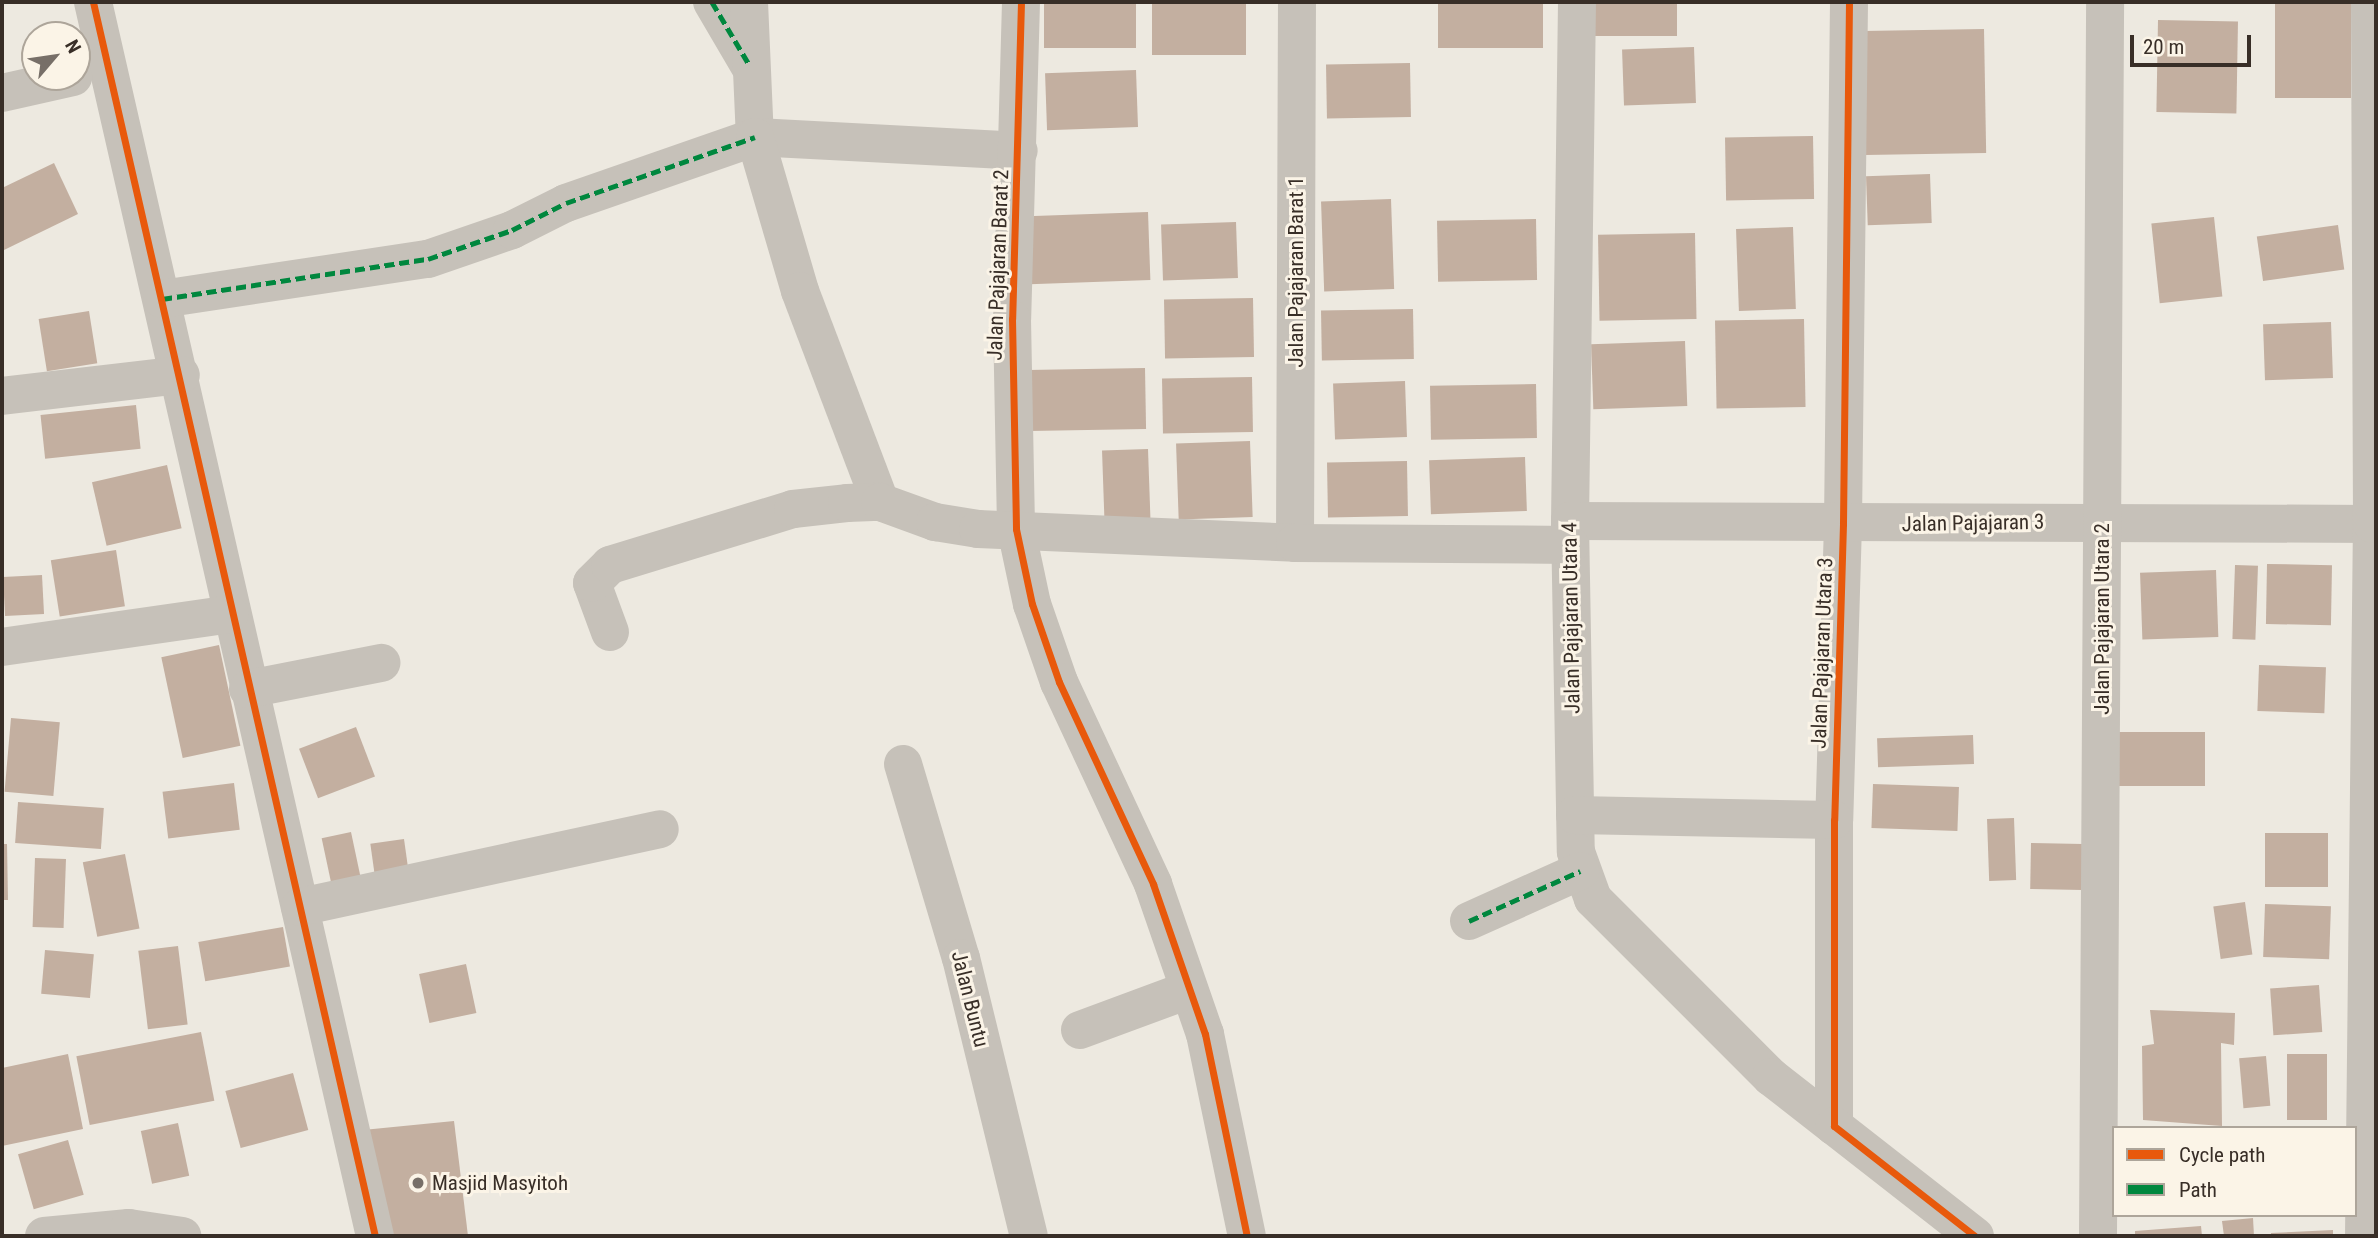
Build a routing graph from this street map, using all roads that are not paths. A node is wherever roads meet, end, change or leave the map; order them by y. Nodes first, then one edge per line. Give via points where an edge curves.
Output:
1 (93, 2) edge
2 (712, 2) edge
3 (749, 2) edge
4 (1021, 2) edge
5 (1297, 2) edge
6 (1577, 2) edge
7 (1849, 2) edge
8 (2105, 2) edge
9 (2370, 2) edge
10 (91, 23) edge
11 (750, 66) junction
12 (21, 89) edge
13 (91, 89) edge
14 (2, 93) edge
15 (755, 136) junction
16 (1019, 150) junction
17 (162, 299) junction
18 (181, 375) junction
19 (2, 396) edge
20 (880, 502) junction
21 (2103, 522) junction
22 (1843, 524) junction
23 (2374, 524) edge
24 (1016, 529) junction
25 (1570, 533) junction
26 (1295, 543) junction
27 (230, 614) junction
28 (610, 632) dead end
29 (2, 647) edge
30 (380, 663) dead end
31 (248, 689) junction
32 (903, 764) dead end
33 (1575, 815) junction
34 (1834, 820) junction
35 (660, 829) dead end
36 (1580, 871) junction
37 (300, 907) junction
38 (1469, 921) dead end
39 (1188, 990) junction
40 (1080, 1030) dead end
41 (1834, 1126) junction
42 (44, 1236) edge
43 (181, 1236) edge
44 (375, 1236) edge
45 (1029, 1236) edge
46 (1247, 1236) edge
47 (1975, 1236) edge
48 (2098, 1236) edge
49 (2364, 1236) edge

1 - 10 street
2 - 11 street
3 - 11 street
4 - 16 street, Jalan Pajajaran Barat 2
5 - 26 street, Jalan Pajajaran Barat 1
6 - 25 street, Jalan Pajajaran Utara 4
7 - 22 street, Jalan Pajajaran Utara 3
8 - 21 street, Jalan Pajajaran Utara 2
9 - 23 street
11 - 15 street
12 - 14 street
13 - 17 street
15 - 16 street
15 - 17 street via 566,203 512,230 428,259
15 - 20 street via 800,291
16 - 24 street, Jalan Pajajaran Barat 2 via 1012,319
17 - 18 street
18 - 19 street
18 - 27 street
20 - 24 street, Jalan Pajajaran 3 via 935,522
20 - 28 street via 793,509 610,565 592,583
21 - 22 street, Jalan Pajajaran 3
21 - 23 street, Jalan Pajajaran 3
21 - 48 street, Jalan Pajajaran Utara 2
22 - 25 street, Jalan Pajajaran 3
22 - 34 street, Jalan Pajajaran Utara 3
23 - 49 street
24 - 26 street, Jalan Pajajaran 3
24 - 39 street, Jalan Pajajaran Barat 2 via 1032,604 1059,681 1153,884
25 - 26 street, Jalan Pajajaran 3
25 - 33 street, Jalan Pajajaran Utara 4
27 - 29 street
27 - 31 street
30 - 31 street
31 - 37 street
32 - 45 street, Jalan Buntu via 961,958
33 - 34 street
33 - 36 street, Jalan Pajajaran Utara 4
34 - 41 street, Jalan Pajajaran Utara 3
35 - 37 street
36 - 38 street
36 - 41 street, Jalan Pajajaran Utara 4 via 1598,905 1771,1077
37 - 44 street
39 - 40 street
39 - 46 street, Jalan Pajajaran Barat 2 via 1205,1034
41 - 47 street
42 - 43 street via 128,1228

